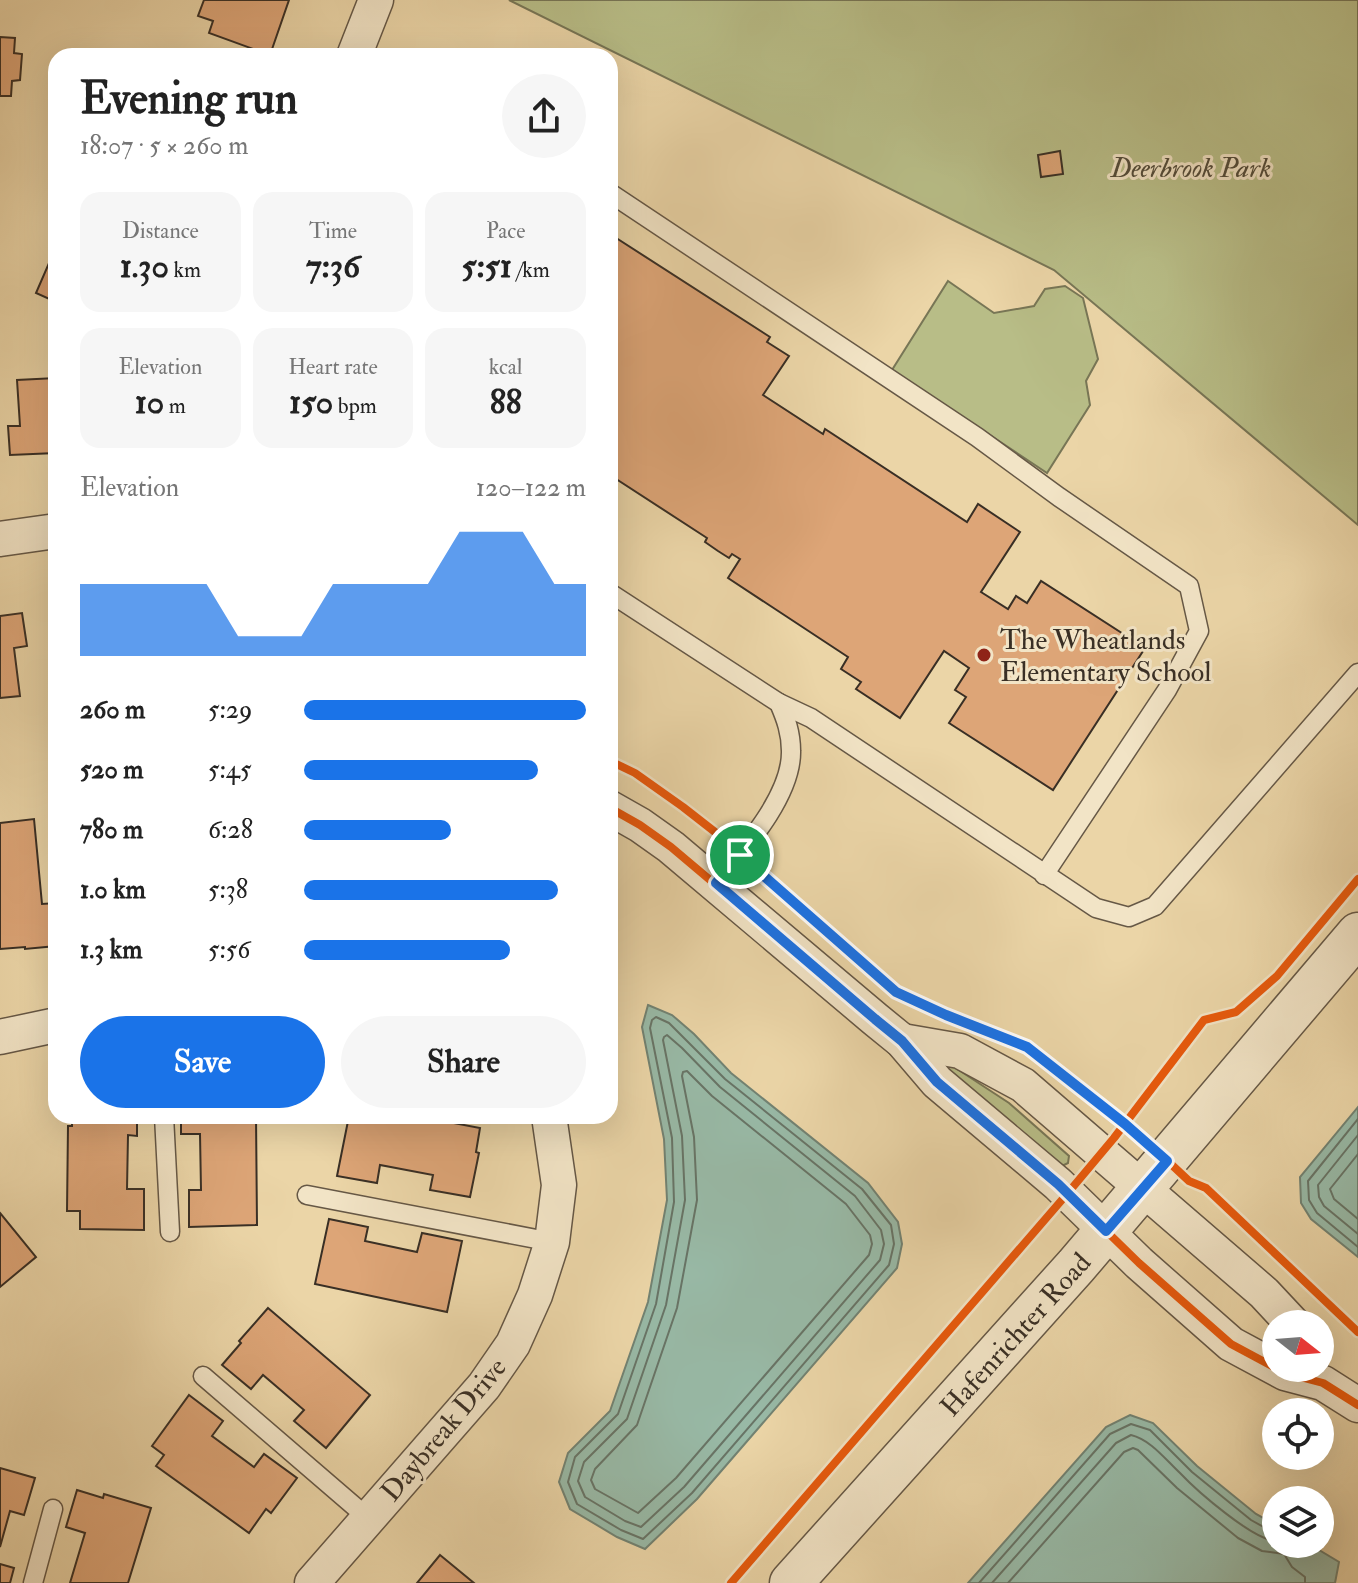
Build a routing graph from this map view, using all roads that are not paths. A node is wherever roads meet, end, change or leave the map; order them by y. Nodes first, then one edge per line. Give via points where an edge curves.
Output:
1 (376, 0) edge
2 (357, 48) edge
3 (618, 198) edge
4 (48, 532) edge
5 (0, 539) edge
6 (618, 598) edge
7 (1358, 673) edge
8 (779, 703) junction
9 (618, 813) edge
10 (1044, 875) junction
11 (716, 883) junction
12 (1358, 934) edge
13 (48, 1027) edge
14 (0, 1037) edge
15 (902, 1041) junction
16 (164, 1124) edge
17 (550, 1124) edge
18 (1143, 1189) junction
19 (307, 1195) dead end
20 (1106, 1231) junction
21 (170, 1232) dead end
22 (552, 1242) junction
23 (1280, 1310) edge
24 (1262, 1361) edge
25 (203, 1376) dead end
26 (1328, 1382) edge
27 (1358, 1405) edge
28 (53, 1509) dead end
29 (368, 1518) junction
30 (324, 1579) edge
31 (33, 1583) edge
32 (791, 1583) edge

1 - 2 street
3 - 10 lane via 977,437 1189,586 1199,631 1167,690
4 - 5 street
6 - 8 lane
7 - 10 lane via 1155,906 1129,917 1096,908
8 - 10 lane via 811,718
8 - 11 lane via 789,727 787,780 776,804
9 - 11 street
11 - 15 street
12 - 18 street, Hafenrichter Road
13 - 14 street
15 - 18 street via 960,1051 1023,1085
15 - 20 street via 937,1082
16 - 21 lane
17 - 22 street, Daybreak Drive via 559,1185
18 - 20 street, Hafenrichter Road
18 - 23 street
19 - 22 lane
20 - 24 street via 1231,1344
20 - 32 street, Hafenrichter Road
22 - 29 street, Daybreak Drive via 513,1344 484,1386
25 - 29 lane
26 - 27 street
28 - 31 lane
29 - 30 street, Daybreak Drive

